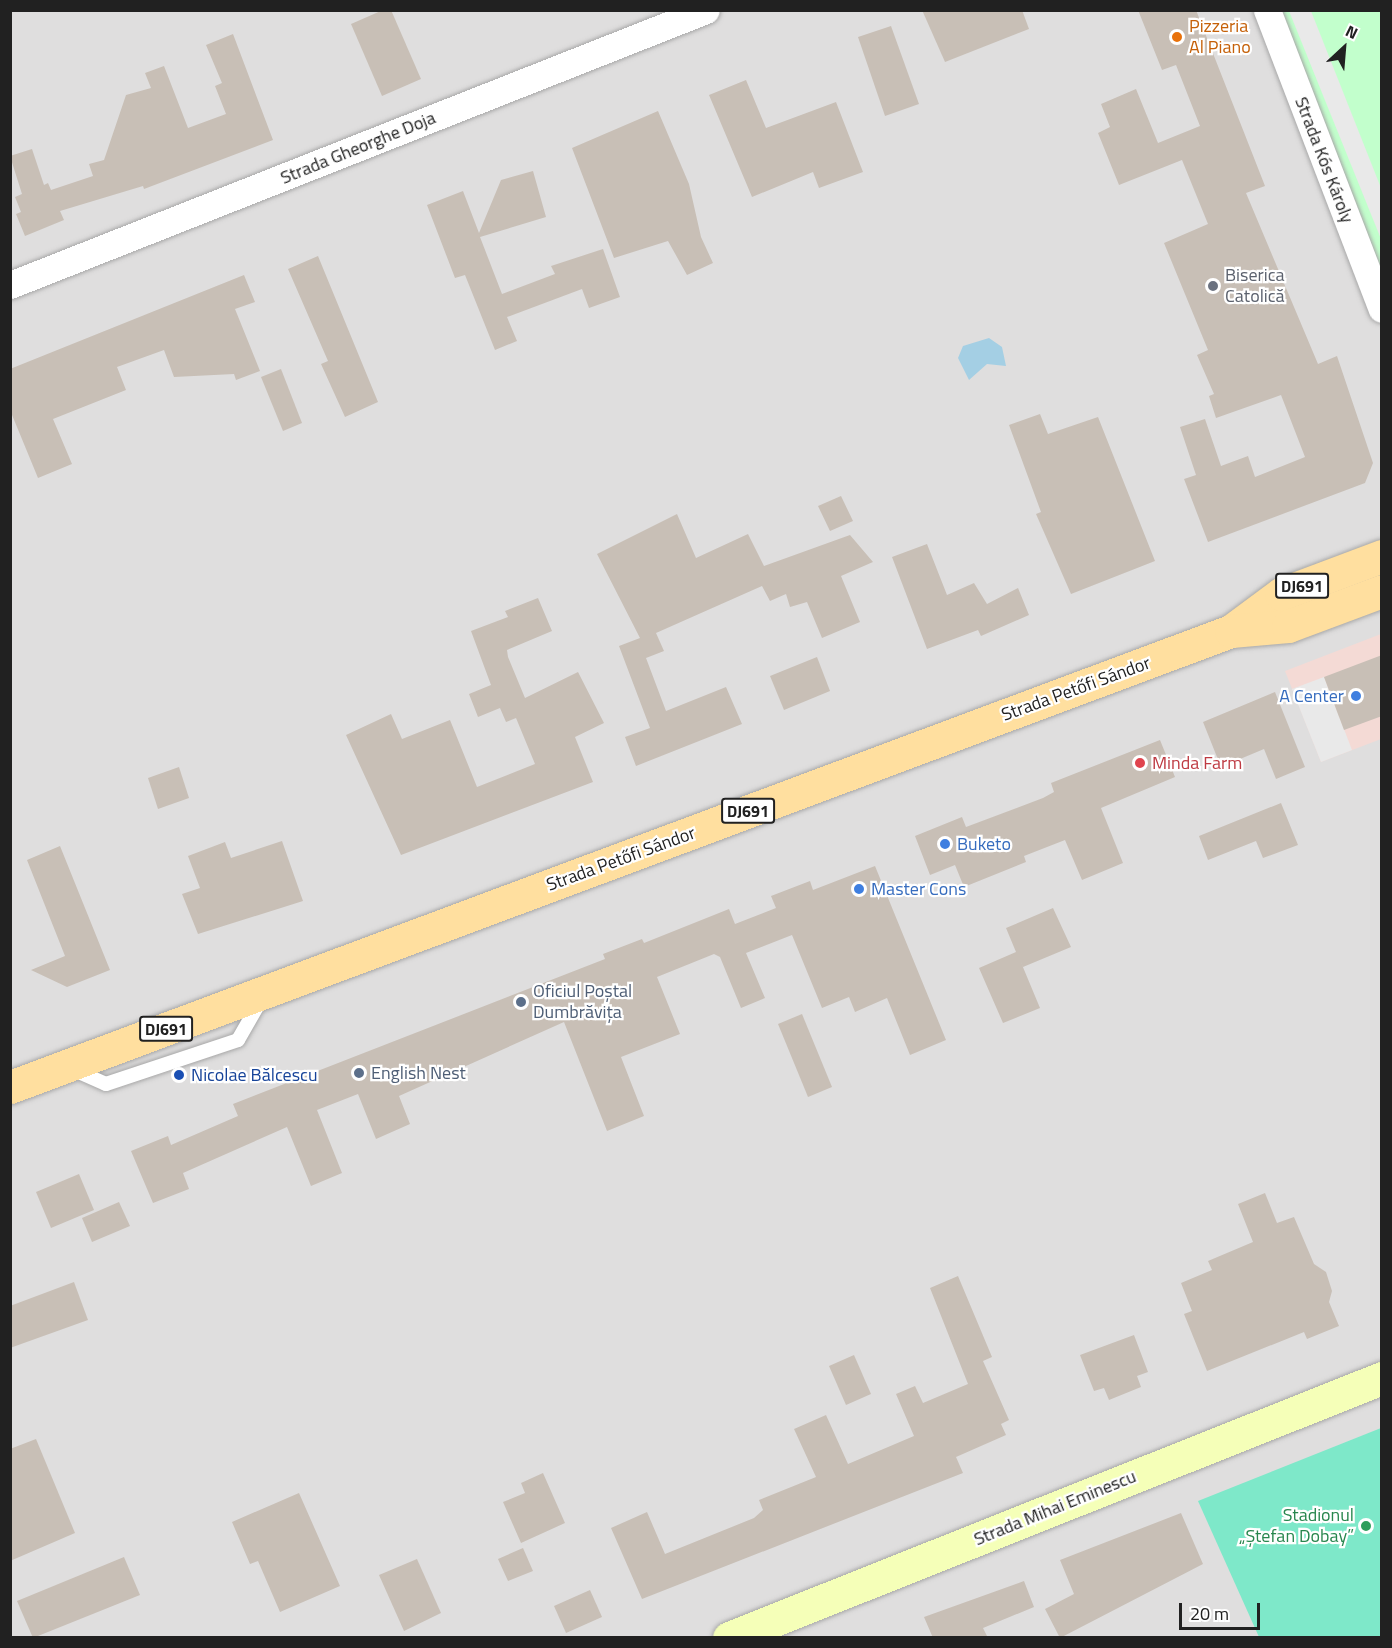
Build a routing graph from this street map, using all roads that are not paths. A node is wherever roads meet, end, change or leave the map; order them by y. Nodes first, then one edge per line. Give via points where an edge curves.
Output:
1 (706, 10) edge
2 (1267, 10) edge
3 (10, 285) edge
4 (1382, 309) edge
5 (1382, 556) edge
6 (1382, 591) edge
7 (1231, 631) junction
8 (10, 1087) edge
9 (1382, 1378) edge
10 (729, 1638) edge

1 - 3 street, Strada Gheorghe Doja
2 - 4 street, Strada Kós Károly
5 - 7 main road, Strada Petőfi Sándor / DJ691 via 1281,594
6 - 7 main road, Strada Petőfi Sándor / DJ691 via 1288,626
7 - 8 main road, Strada Petőfi Sándor / DJ691
9 - 10 street, Strada Mihai Eminescu

